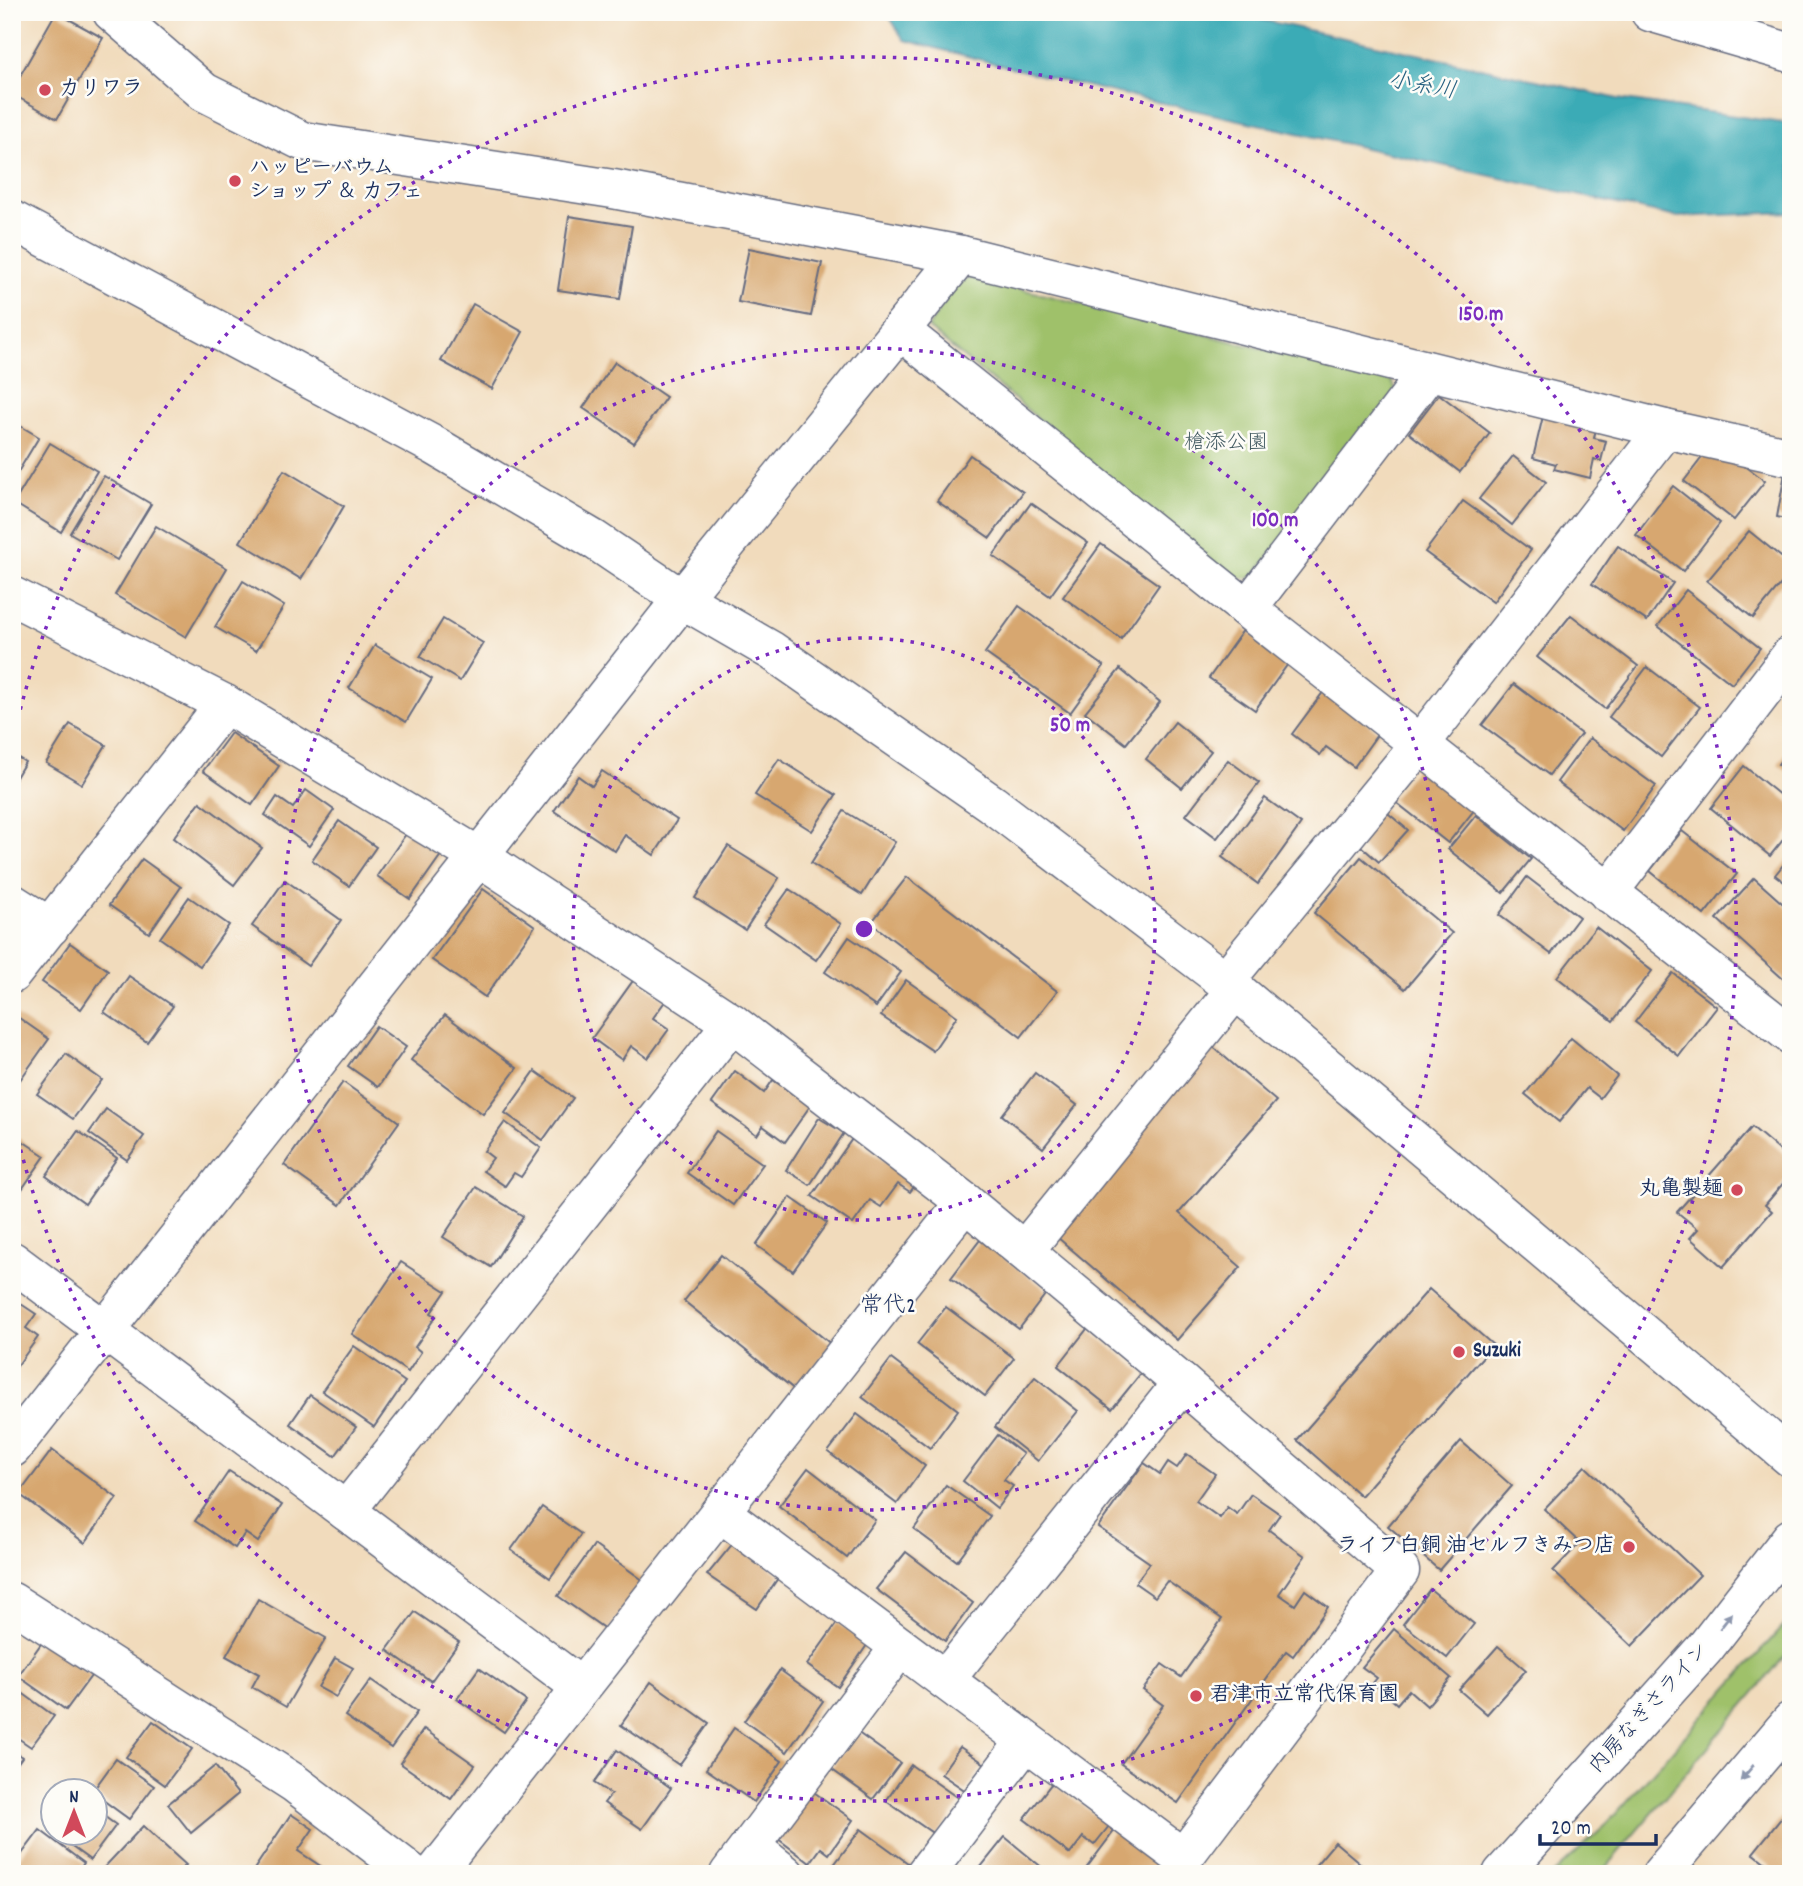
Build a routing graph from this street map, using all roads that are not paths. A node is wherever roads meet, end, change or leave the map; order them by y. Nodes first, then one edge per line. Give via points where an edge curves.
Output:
1 (112, 12) edge
2 (1664, 14) edge
3 (1791, 53) edge
4 (12, 220) edge
5 (961, 256) junction
6 (901, 331) junction
7 (1429, 371) junction
8 (1665, 429) junction
9 (1791, 457) edge
10 (12, 596) edge
11 (682, 598) junction
12 (1247, 609) junction
13 (1791, 655) edge
14 (225, 704) junction
15 (1420, 744) junction
16 (478, 856) junction
17 (1608, 893) junction
18 (12, 903) edge
19 (50, 927) junction
20 (12, 974) edge
21 (1230, 986) junction
22 (732, 1023) junction
23 (1791, 1035) edge
24 (965, 1202) junction
25 (1024, 1251) junction
26 (12, 1261) edge
27 (105, 1331) junction
28 (1182, 1383) junction
29 (12, 1448) edge
30 (1791, 1458) edge
31 (346, 1511) junction
32 (720, 1512) junction
33 (1791, 1538) edge
34 (12, 1602) edge
35 (900, 1647) junction
36 (945, 1680) junction
37 (582, 1687) junction
38 (1791, 1721) edge
39 (1026, 1741) junction
40 (739, 1860) edge
41 (413, 1874) edge
42 (434, 1874) edge
43 (785, 1874) edge
44 (925, 1874) edge
45 (1502, 1874) edge
46 (1661, 1874) edge

1 - 5 main road via 204,92 302,141 613,189
2 - 3 main road
4 - 11 main road via 435,446 593,539
5 - 6 main road
5 - 7 main road
6 - 11 main road
6 - 12 main road
7 - 8 main road
7 - 12 main road
8 - 9 main road
8 - 15 main road
10 - 14 main road
11 - 16 main road
11 - 21 main road via 772,652 992,804
12 - 15 main road
13 - 17 main road
14 - 16 main road
14 - 19 main road
15 - 17 main road
15 - 21 main road
16 - 22 main road
16 - 27 main road
17 - 23 main road
18 - 19 main road
19 - 20 main road
21 - 25 main road
21 - 30 main road
22 - 24 main road
22 - 31 main road
24 - 25 main road
24 - 32 main road
25 - 28 main road
26 - 27 main road
27 - 29 main road
27 - 31 main road
28 - 36 main road
28 - 39 main road via 1400,1571 1183,1858
31 - 37 main road
32 - 35 main road
32 - 37 main road
45 -> 33 main road, 内房なぎさライン via 1705,1648
34 - 41 main road via 294,1783
35 - 36 main road
35 - 40 main road
36 - 39 main road
37 - 42 main road
38 -> 46 main road
39 - 44 main road
40 - 43 main road

